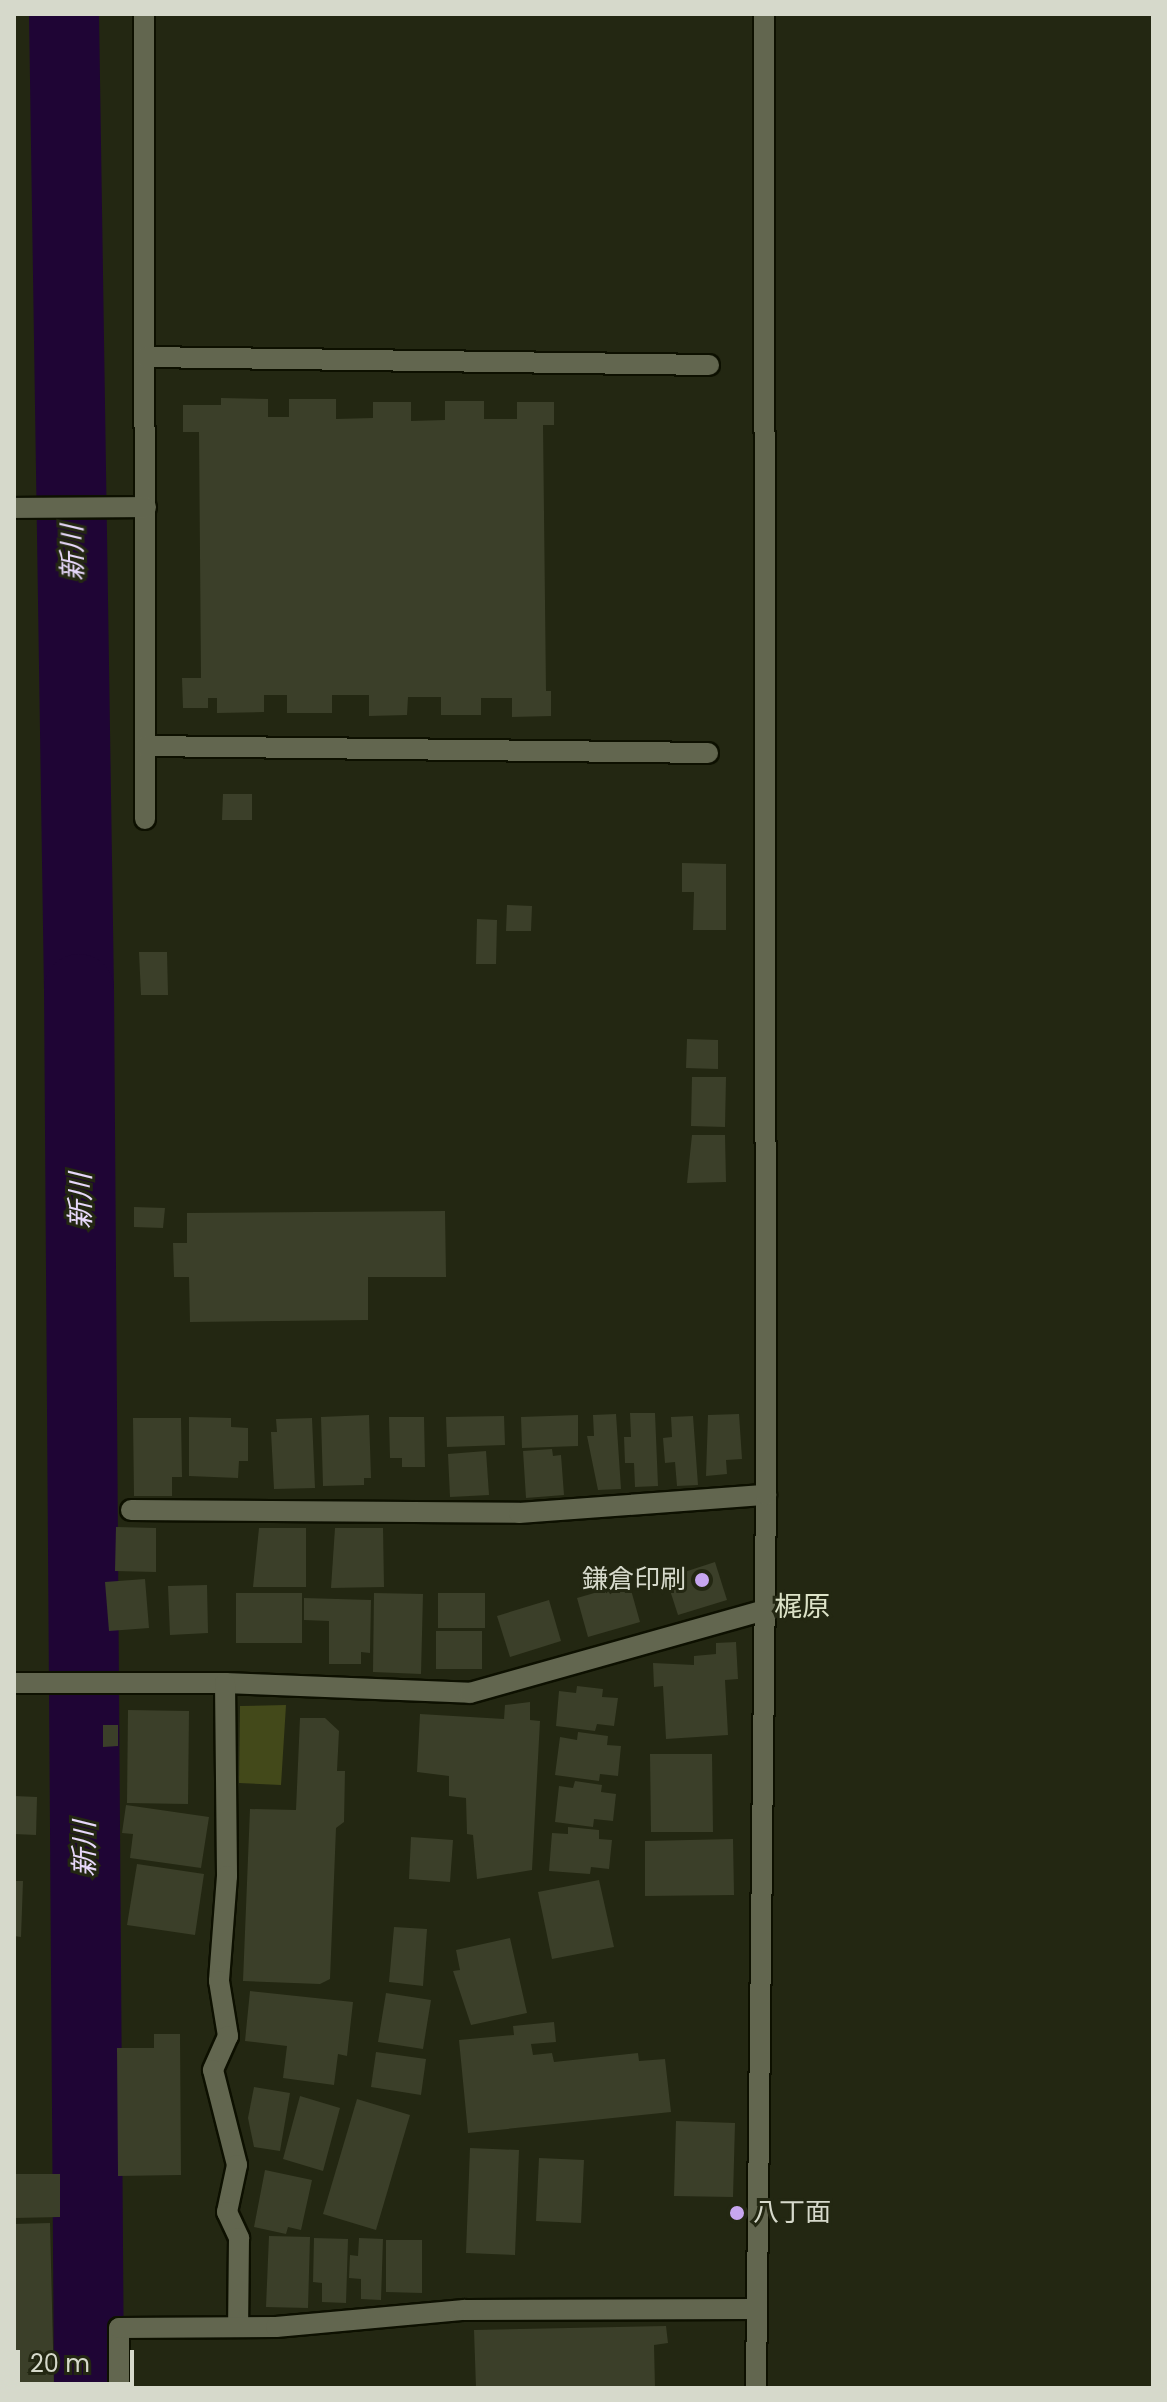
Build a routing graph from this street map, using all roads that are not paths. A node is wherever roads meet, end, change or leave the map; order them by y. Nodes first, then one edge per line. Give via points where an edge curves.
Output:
1 (144, 14) edge
2 (764, 14) edge
3 (145, 357) junction
4 (709, 365) dead end
5 (146, 507) junction
6 (14, 508) edge
7 (145, 746) junction
8 (708, 753) dead end
9 (145, 819) dead end
10 (766, 1495) junction
11 (131, 1510) dead end
12 (765, 1610) junction
13 (14, 1683) edge
14 (225, 1683) junction
15 (755, 2309) junction
16 (238, 2327) junction
17 (119, 2388) edge
18 (756, 2388) edge

1 - 3 street
2 - 10 street
3 - 4 street
3 - 5 street
5 - 6 street
5 - 7 street
7 - 8 street
7 - 9 street
10 - 11 street via 519,1513
10 - 12 street
12 - 14 street via 470,1693
12 - 15 street
13 - 14 street
14 - 16 street via 227,1876 219,1981 228,2036 213,2070 237,2165 227,2212 239,2238
15 - 16 street via 464,2310
15 - 18 street
16 - 17 street via 119,2328

